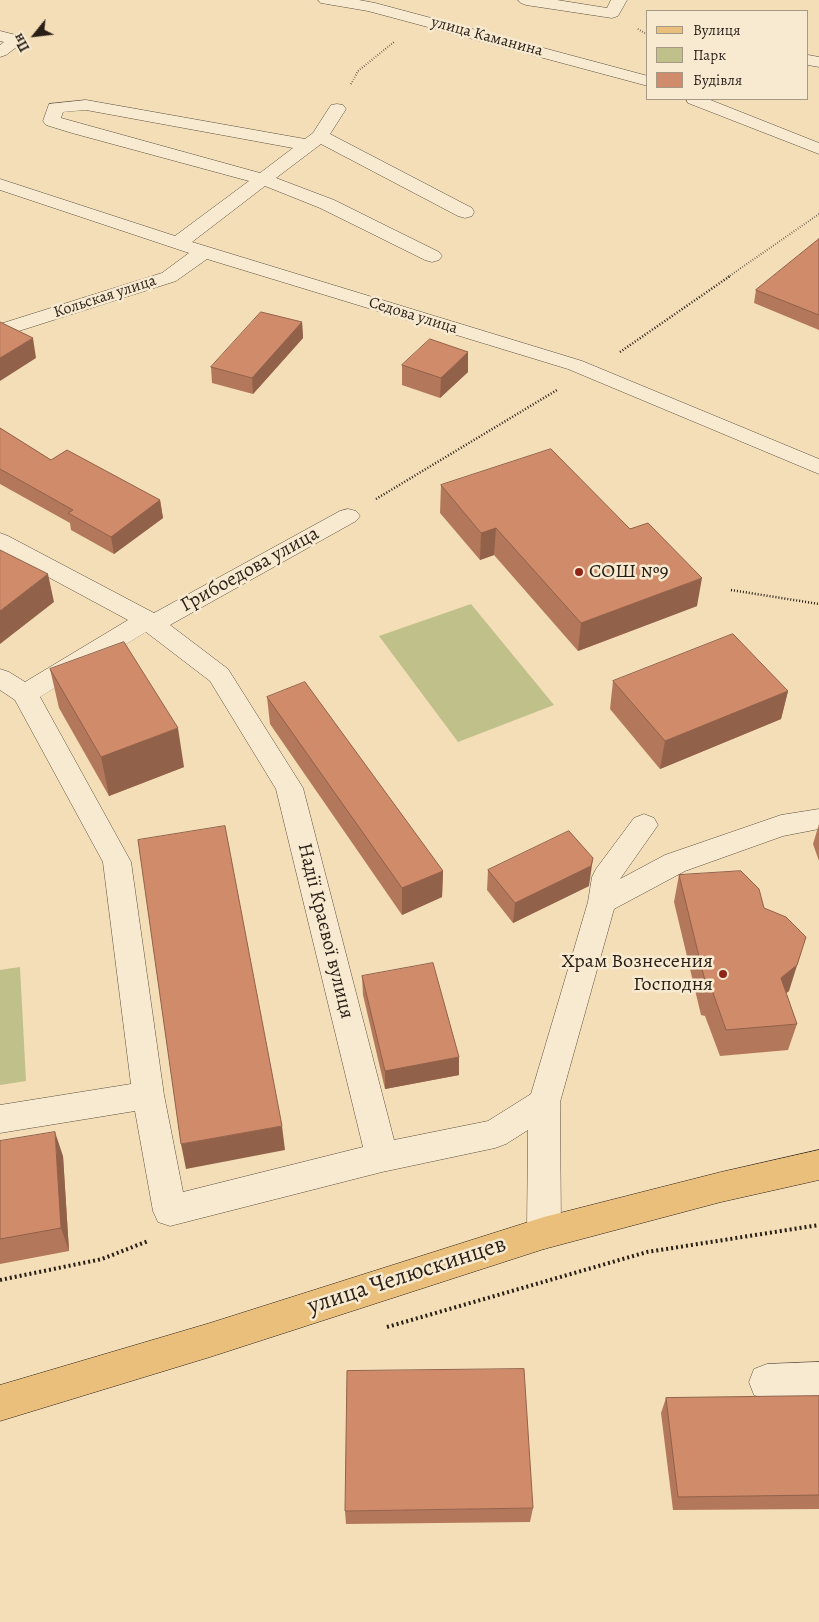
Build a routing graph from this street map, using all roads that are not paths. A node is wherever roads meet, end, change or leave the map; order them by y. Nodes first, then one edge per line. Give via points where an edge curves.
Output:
1 (326, 0) edge
2 (526, 0) edge
3 (619, 0) edge
4 (0, 36) edge
5 (0, 52) edge
6 (646, 80) edge
7 (696, 100) edge
8 (338, 109) dead end
9 (314, 140) junction
10 (819, 149) edge
11 (262, 179) junction
12 (0, 184) edge
13 (465, 212) dead end
14 (178, 244) junction
15 (204, 252) junction
16 (432, 256) dead end
17 (0, 331) edge
18 (819, 468) edge
19 (348, 516) road end
20 (0, 541) edge
21 (150, 622) junction
22 (0, 678) edge
23 (25, 694) junction
24 (819, 819) edge
25 (644, 825) dead end
26 (602, 902) junction
27 (148, 1095) junction
28 (544, 1102) junction
29 (0, 1120) edge
30 (382, 1157) junction
31 (819, 1165) edge
32 (544, 1233) junction
33 (819, 1380) edge
34 (767, 1382) dead end
35 (0, 1403) edge

1 - 6 street, улица Каманина via 369,6
2 - 3 street via 612,13
4 - 5 street via 18,40
7 - 10 street
8 - 9 street
9 - 11 street
9 - 11 street via 86,105 56,108 52,121
9 - 13 street
11 - 14 street
11 - 16 street via 317,201
12 - 14 street, Седова улица
14 - 15 street, Седова улица
15 - 17 street, Кольская улица via 169,277
15 - 18 street, Седова улица via 575,365
19 - 21 street, Грибоедова улица
20 - 21 street, Надії Краєвої вулиця
21 - 23 street, Грибоедова улица
21 - 30 street, Надії Краєвої вулиця via 218,675 289,788
22 - 23 street
23 - 27 street via 117,862
24 - 26 street via 781,826 675,863
25 - 26 street via 606,877
26 - 28 street
27 - 29 street
27 - 30 street via 170,1211
28 - 30 street via 495,1134
28 - 32 street
31 - 32 main road, улица Челюскинцев
32 - 35 main road, улица Челюскинцев via 210,1340
33 - 34 street

